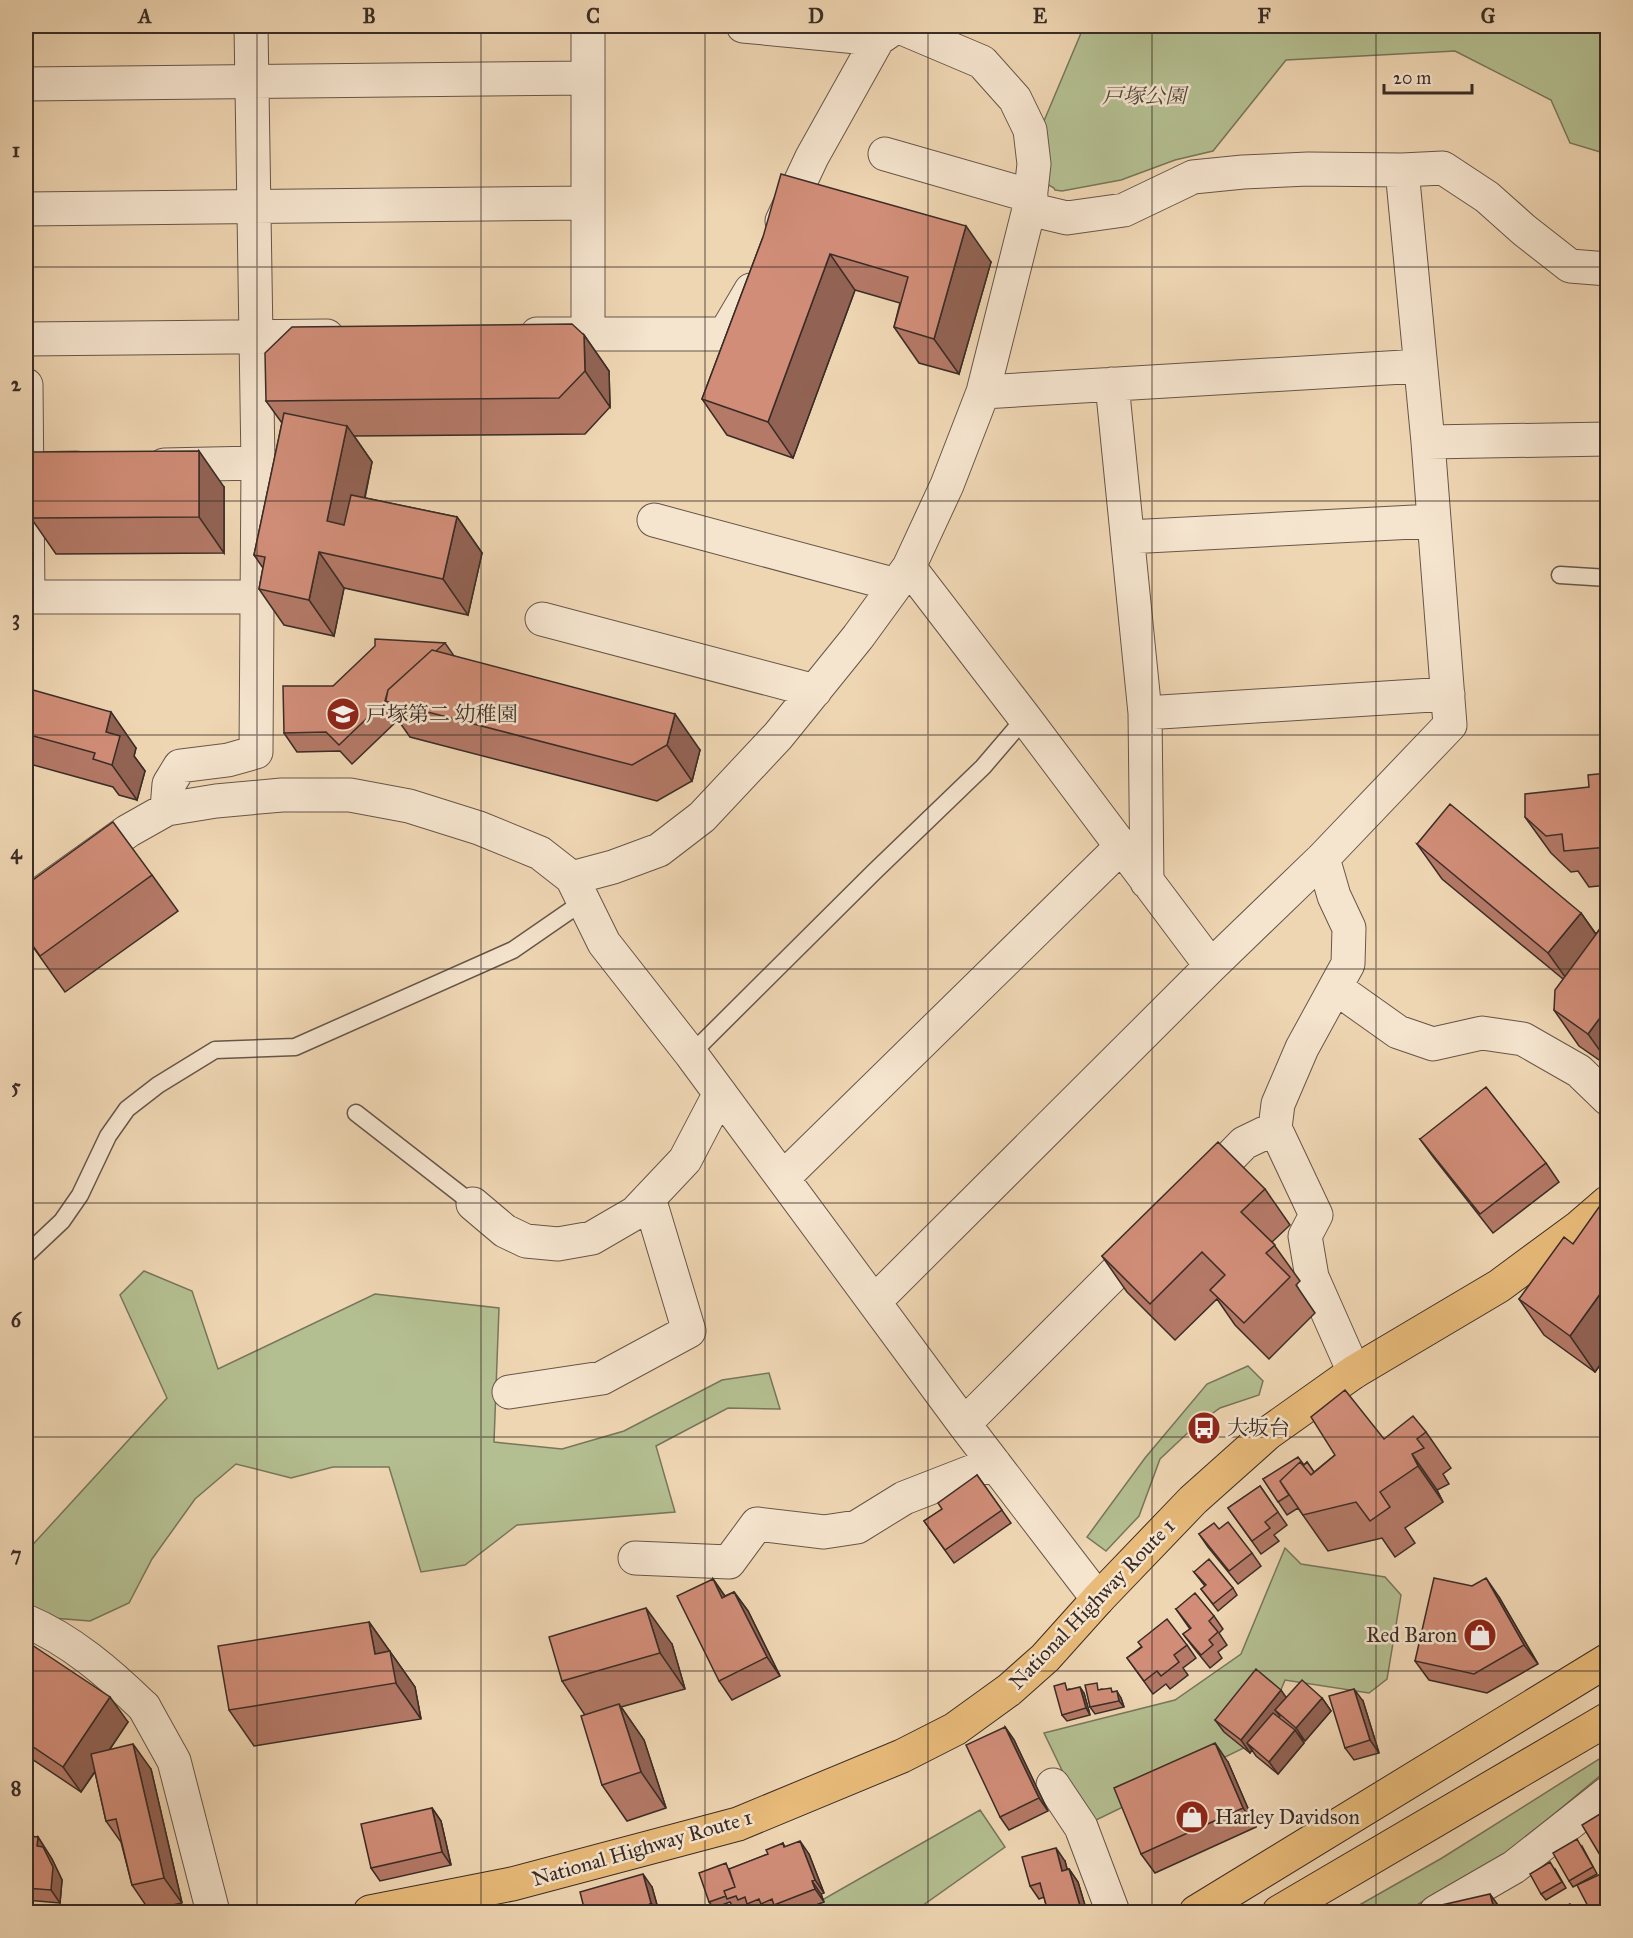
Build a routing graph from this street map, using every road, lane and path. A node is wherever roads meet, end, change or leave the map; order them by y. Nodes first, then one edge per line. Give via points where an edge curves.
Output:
1 (251, 26) edge
2 (588, 26) edge
3 (743, 26) edge
4 (890, 30) edge
5 (588, 78) junction
6 (253, 81) junction
7 (26, 84) edge
8 (885, 154) dead end
9 (1402, 170) junction
10 (1030, 202) junction
11 (588, 203) junction
12 (255, 206) junction
13 (26, 209) edge
14 (1608, 269) edge
15 (505, 334) edge
16 (588, 334) junction
17 (257, 336) junction
18 (351, 336) edge
19 (26, 339) edge
20 (1420, 366) junction
21 (1112, 384) junction
22 (26, 385) edge
23 (983, 392) junction
24 (1608, 439) edge
25 (1428, 442) junction
26 (258, 463) junction
27 (26, 469) edge
28 (654, 520) dead end
29 (1433, 520) junction
30 (1128, 537) junction
31 (1560, 575) dead end
32 (903, 576) junction
33 (1608, 578) edge
34 (27, 597) edge
35 (258, 597) junction
36 (542, 619) dead end
37 (815, 691) junction
38 (1448, 694) junction
39 (1145, 712) junction
40 (1025, 718) junction
41 (167, 809) junction
42 (1121, 847) junction
43 (1323, 858) junction
44 (1147, 882) junction
45 (578, 890) junction
46 (26, 904) edge
47 (1211, 966) junction
48 (1336, 988) junction
49 (691, 1054) junction
50 (720, 1093) junction
51 (1608, 1099) edge
52 (357, 1113) dead end
53 (1275, 1128) junction
54 (783, 1178) junction
55 (649, 1198) junction
56 (1608, 1202) edge
57 (473, 1204) joint
58 (26, 1255) edge
59 (874, 1302) junction
60 (1354, 1372) junction
61 (509, 1392) dead end
62 (964, 1424) junction
63 (994, 1463) junction
64 (635, 1558) dead end
65 (1098, 1599) junction
66 (26, 1621) edge
67 (1608, 1660) edge
68 (1608, 1719) edge
69 (1053, 1785) dead end
70 (1608, 1793) edge
71 (213, 1912) edge
72 (370, 1912) edge
73 (1113, 1912) edge
74 (1196, 1912) edge
75 (1279, 1912) edge
76 (1436, 1912) edge

1 - 6 street
2 - 5 street
3 - 4 street
4 - 10 street via 982,62 1015,99 1030,130 1034,164
4 - 16 street via 812,157 746,300 725,334
5 - 6 street
5 - 11 street
6 - 7 street
6 - 12 street
8 - 10 street
9 - 10 street via 1243,171 1193,177 1124,210 1067,218
9 - 14 street via 1443,168 1487,197 1570,266
9 - 20 street
10 - 23 street
11 - 12 street
11 - 16 street
12 - 13 street
12 - 17 street
15 - 16 street
17 - 18 street
17 - 19 street
17 - 26 street
20 - 21 street
20 - 25 street
21 - 23 street
21 - 30 street
22 - 27 street
23 - 32 street via 947,485
24 - 25 street
25 - 29 street
26 - 27 street
26 - 35 street
27 - 34 street
28 - 32 street
29 - 30 street
29 - 38 street
30 - 39 street
31 - 33 lane
32 - 37 street
32 - 40 street
34 - 35 street
35 - 41 street via 256,752 180,766 169,784
36 - 37 street
37 - 45 street via 702,817 658,850 613,867
38 - 39 street
38 - 43 street via 1450,725
39 - 44 street
40 - 42 street
40 - 49 lane via 983,767
41 - 45 street via 282,795 350,795 409,806 540,853
41 - 46 street via 128,831
42 - 44 street
42 - 54 street
43 - 47 street
43 - 48 street via 1349,928 1348,964
44 - 47 street
45 - 49 street via 604,943
45 - 58 lane via 513,950 295,1047 215,1050 158,1085 127,1109 108,1136 80,1195 62,1221
47 - 59 street
48 - 51 street via 1398,1032 1433,1044 1482,1033 1523,1039 1579,1071
48 - 53 street via 1302,1048 1278,1104
49 - 50 street
50 - 54 street
50 - 55 street via 685,1160
52 - 57 lane
53 - 60 street via 1316,1215 1305,1236 1312,1277
53 - 62 street via 1244,1143
54 - 59 street
55 - 57 street via 635,1213 592,1238 558,1244 526,1240 505,1231
55 - 61 street via 689,1331 602,1378
56 - 60 highway, National Highway Route 1 via 1499,1286
59 - 62 street
60 - 65 highway, National Highway Route 1 via 1268,1432 1193,1500
62 - 63 street
63 - 64 street via 904,1498 857,1527 824,1532 757,1524 729,1562
63 - 65 street
65 - 72 highway, National Highway Route 1 via 1045,1658 1009,1690 955,1729 902,1756 738,1824 512,1884
66 - 71 street via 46,1629 106,1670 144,1707 174,1761
67 - 74 highway
68 - 75 highway
69 - 73 street via 1080,1827
70 - 76 street via 1514,1867

